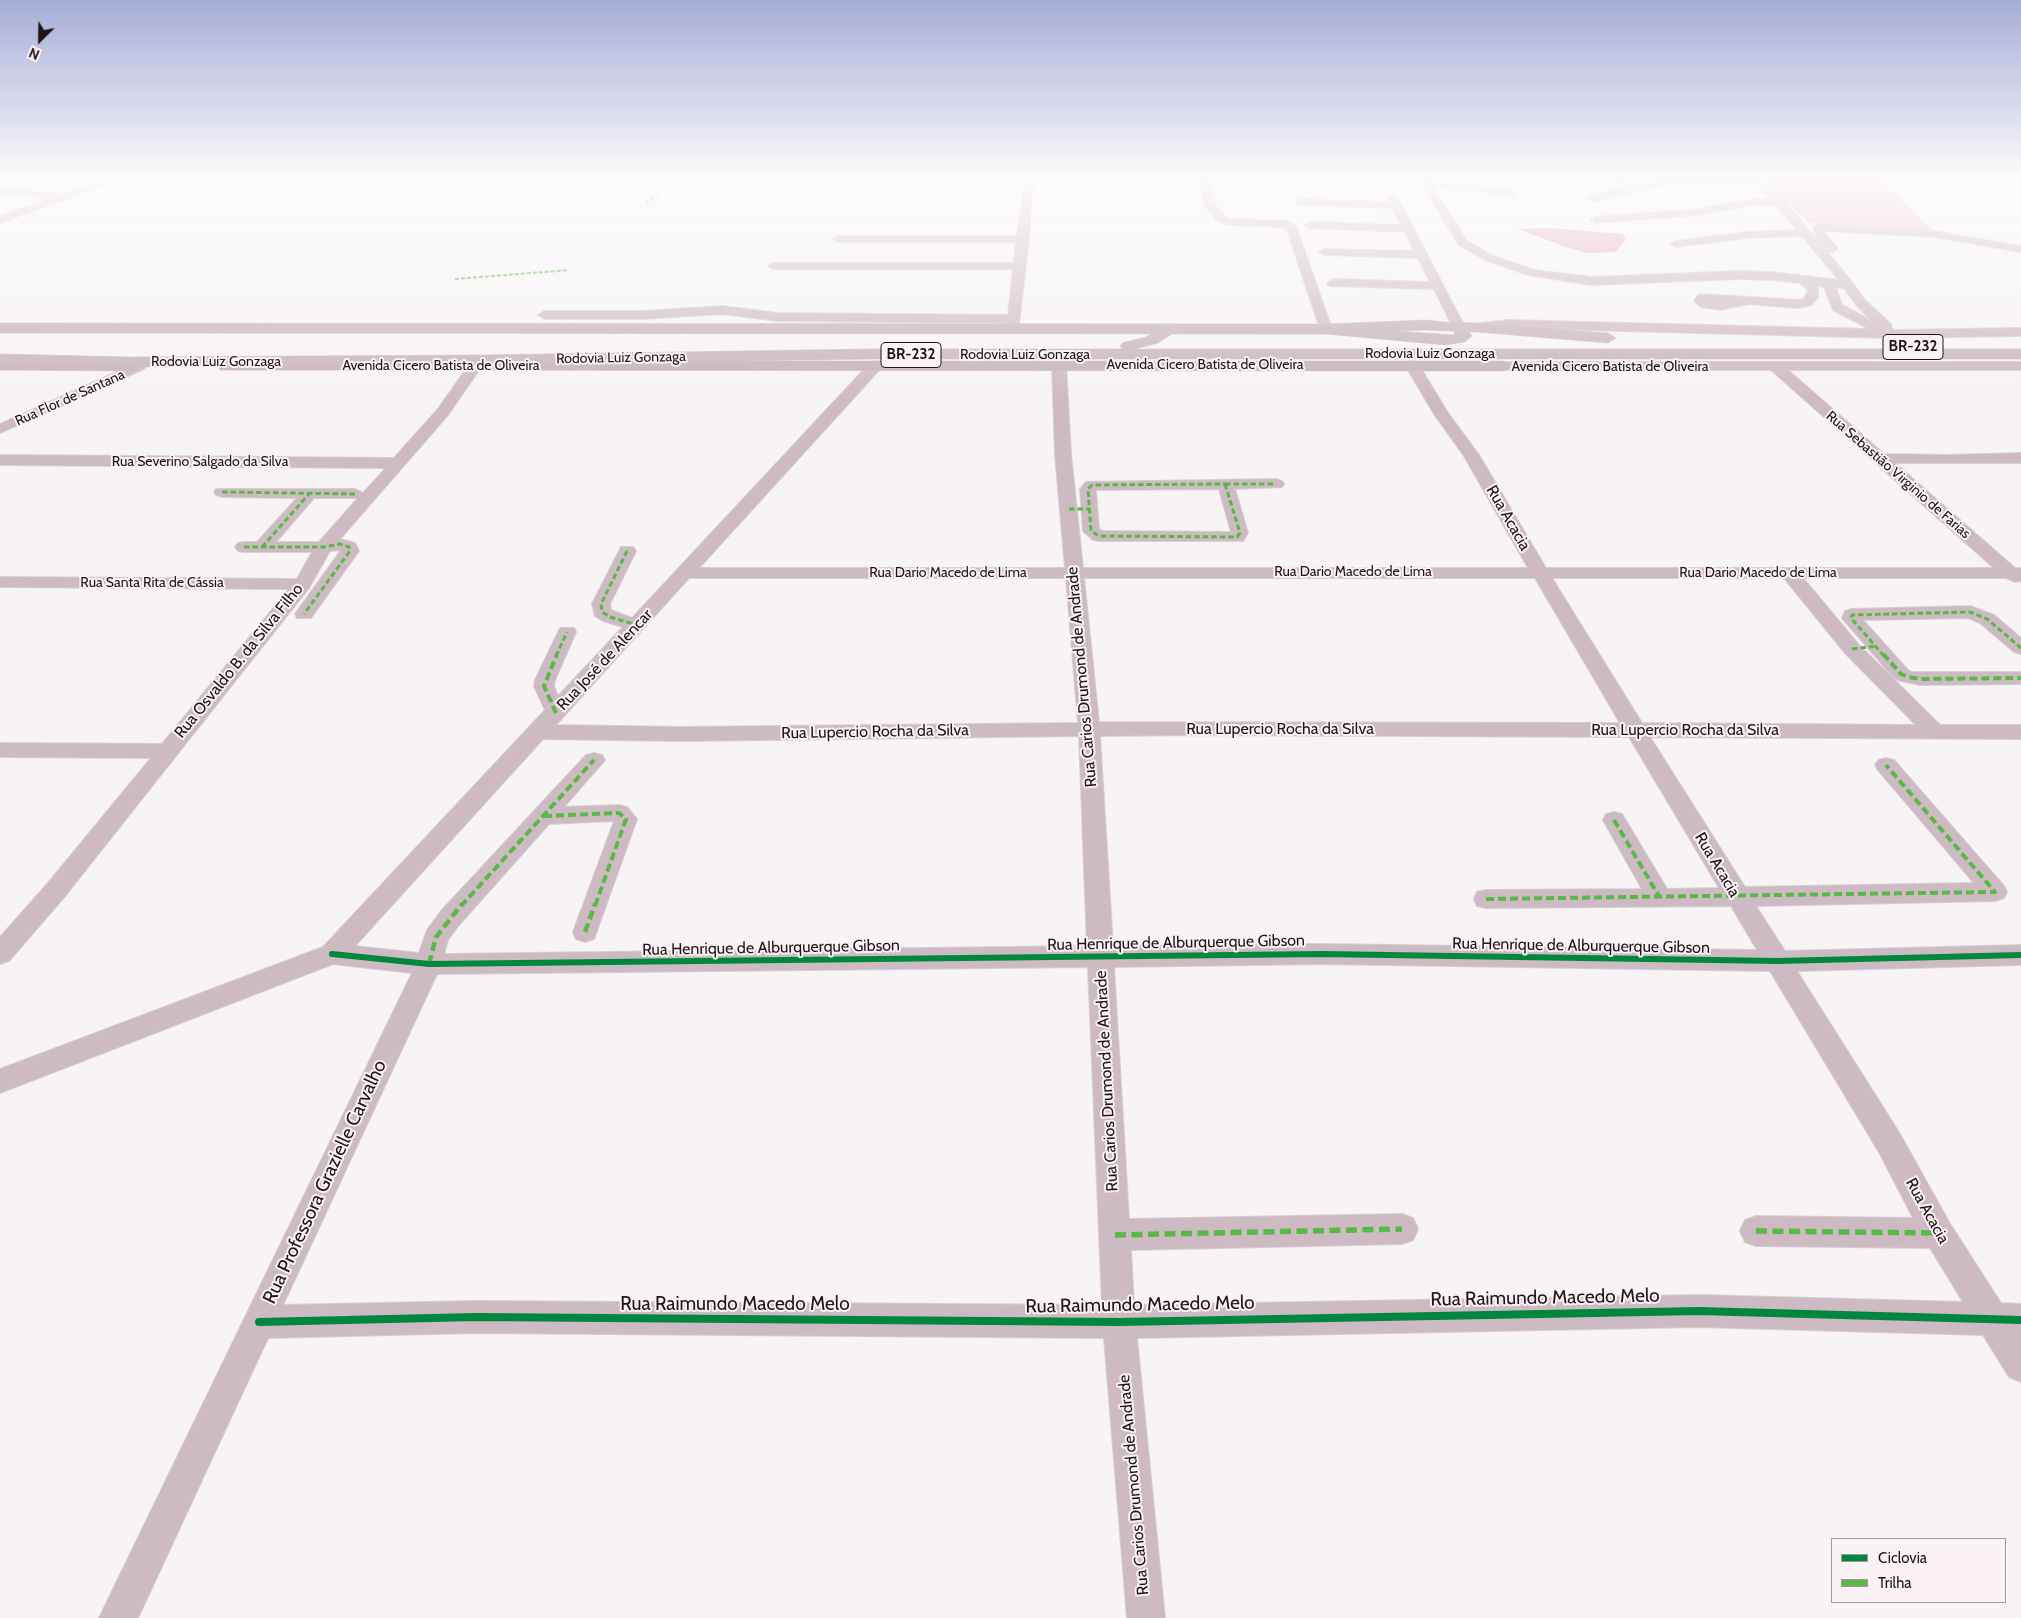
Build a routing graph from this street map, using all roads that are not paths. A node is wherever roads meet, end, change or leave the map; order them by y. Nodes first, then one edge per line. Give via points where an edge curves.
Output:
1 (1022, 251) edge
2 (1300, 251) edge
3 (1420, 251) edge
4 (1476, 251) edge
5 (1819, 251) edge
6 (1834, 251) edge
7 (1325, 252) dead end
8 (1422, 255) junction
9 (774, 266) dead end
10 (1020, 266) junction
11 (1809, 280) junction
12 (1846, 281) junction
13 (1861, 281) dead end
14 (1333, 283) dead end
15 (1829, 284) junction
16 (1438, 286) junction
17 (1747, 301) dead end
18 (1834, 301) junction
19 (1862, 303) junction
20 (1886, 310) dead end
21 (1849, 314) junction
22 (1873, 314) junction
23 (544, 316) dead end
24 (1013, 324) junction
25 (1464, 327) junction
26 (0, 328) edge
27 (1169, 329) junction
28 (1326, 329) junction
29 (2021, 332) edge
30 (1888, 334) junction
31 (0, 343) edge
32 (141, 345) dead end
33 (1659, 345) junction
34 (1900, 345) junction
35 (209, 346) dead end
36 (2021, 346) edge
37 (1118, 348) junction
38 (1632, 354) junction
39 (1728, 354) junction
40 (2021, 354) edge
41 (0, 359) edge
42 (876, 364) junction
43 (1059, 365) junction
44 (1412, 365) junction
45 (0, 366) edge
46 (139, 366) junction
47 (475, 366) junction
48 (1502, 366) junction
49 (1910, 366) junction
50 (2021, 366) edge
51 (1742, 367) junction
52 (1776, 368) junction
53 (0, 429) edge
54 (1878, 458) junction
55 (2021, 458) edge
56 (0, 460) edge
57 (400, 463) junction
58 (1225, 484) junction
59 (1276, 484) dead end
60 (222, 492) dead end
61 (309, 494) junction
62 (355, 494) dead end
63 (1080, 509) junction
64 (244, 547) dead end
65 (262, 547) junction
66 (324, 547) junction
67 (626, 551) dead end
68 (685, 573) junction
69 (1074, 573) junction
70 (1540, 573) junction
71 (1789, 573) junction
72 (2018, 576) edge
73 (0, 582) edge
74 (303, 584) junction
75 (304, 614) dead end
76 (637, 625) junction
77 (567, 632) dead end
78 (1876, 646) junction
79 (2021, 648) edge
80 (1852, 649) junction
81 (2021, 678) edge
82 (556, 713) junction
83 (1089, 730) junction
84 (1636, 730) junction
85 (1934, 731) junction
86 (539, 732) junction
87 (2021, 732) edge
88 (0, 750) edge
89 (166, 751) junction
90 (594, 760) dead end
91 (1886, 764) dead end
92 (544, 816) junction
93 (1614, 820) dead end
94 (1736, 897) junction
95 (1660, 898) junction
96 (1486, 899) dead end
97 (585, 932) dead end
98 (0, 954) edge
99 (332, 954) junction
100 (2021, 955) edge
101 (1100, 957) junction
102 (1778, 961) junction
103 (429, 964) junction
104 (0, 1082) edge
105 (1402, 1229) dead end
106 (1756, 1231) dead end
107 (1938, 1232) junction
108 (1115, 1235) junction
109 (2007, 1320) edge
110 (259, 1322) junction
111 (1119, 1322) junction
112 (2021, 1365) edge
113 (118, 1618) edge
114 (1146, 1618) edge

1 - 10 street
2 - 28 street
3 - 8 street
4 - 11 street via 1532,273 1592,281 1739,275
5 - 12 street
6 - 13 street
7 - 8 street
8 - 16 street
9 - 10 street
10 - 24 street
11 - 12 street via 1822,276
11 - 15 street
11 - 17 street via 1814,290 1808,302
12 - 15 street
12 - 19 street
14 - 16 street
15 - 18 street
16 - 25 street
18 - 19 street
18 - 21 street via 1837,307
19 - 22 street
20 - 34 street
21 - 22 street
21 - 30 street
22 - 30 street via 1886,327
23 - 24 street via 722,310 778,317
24 - 26 main road via 365,330
24 - 27 main road
25 - 28 main road via 1464,336 1445,340
25 - 30 street via 1588,325
25 - 33 highway via 1549,332
27 - 28 main road
27 - 37 highway via 1152,340
29 - 34 street
30 - 34 street
31 - 32 highway, Rodovia Luiz Gonzaga
33 - 34 highway, Rodovia Luiz Gonzaga / BR-232
33 - 37 highway, Rodovia Luiz Gonzaga / BR-232
34 - 36 highway, Rodovia Luiz Gonzaga / BR-232
34 - 39 highway, Rodovia Luiz Gonzaga / BR-232
34 - 40 highway, Rodovia Luiz Gonzaga / BR-232
34 - 49 street
35 - 37 highway, Rodovia Luiz Gonzaga / BR-232
38 - 39 highway, Rodovia Luiz Gonzaga / BR-232
38 - 41 highway, Rodovia Luiz Gonzaga / BR-232 via 870,354 143,362
38 - 48 highway via 1568,363
39 - 51 street
42 - 43 main road, Avenida Cicero Batista de Oliveira
42 - 47 main road, Avenida Cicero Batista de Oliveira
42 - 68 street, Rua José de Alencar
43 - 44 main road, Avenida Cicero Batista de Oliveira
43 - 63 street, Rua Carios Drumond de Andrade
44 - 48 main road, Avenida Cicero Batista de Oliveira
44 - 70 street, Rua Acacia via 1441,414 1471,455
45 - 46 main road, Avenida Cicero Batista de Oliveira
46 - 47 main road, Avenida Cicero Batista de Oliveira
46 - 53 street, Rua Flor de Santana
47 - 57 street, Rua Osvaldo B. da Silva Filho via 443,412
48 - 51 street, Avenida Cicero Batista de Oliveira
49 - 50 street, Avenida Cicero Batista de Oliveira
49 - 52 street, Avenida Cicero Batista de Oliveira
51 - 52 street, Avenida Cicero Batista de Oliveira
52 - 54 street, Rua Sebastião Virginio de Farias
54 - 55 street
54 - 72 street, Rua Sebastião Virginio de Farias
56 - 57 street, Rua Severino Salgado da Silva
57 - 66 street, Rua Osvaldo B. da Silva Filho
58 - 59 street
58 - 63 street via 1092,485
58 - 63 street via 1240,533 1234,537 1099,536 1091,531
60 - 61 street
61 - 62 street
61 - 65 street
63 - 69 street, Rua Carios Drumond de Andrade
64 - 65 street
65 - 66 street
66 - 74 street, Rua Osvaldo B. da Silva Filho
66 - 75 street via 340,544 350,550
67 - 76 street via 601,604 602,612
68 - 69 street, Rua Dario Macedo de Lima
68 - 76 street, Rua José de Alencar
69 - 70 street, Rua Dario Macedo de Lima
69 - 83 street, Rua Carios Drumond de Andrade
70 - 71 street, Rua Dario Macedo de Lima
70 - 84 street, Rua Acacia
71 - 72 street, Rua Dario Macedo de Lima
71 - 80 street
73 - 74 street, Rua Santa Rita de Cássia
74 - 89 street, Rua Osvaldo B. da Silva Filho
76 - 82 street, Rua José de Alencar
77 - 82 street via 545,680 545,689
78 - 79 street via 1851,618 1852,615 1970,612 1988,619
78 - 80 street
78 - 81 street via 1901,674 1913,678
80 - 85 street
82 - 86 street, Rua José de Alencar
83 - 84 street, Rua Lupercio Rocha da Silva
83 - 86 street, Rua Lupercio Rocha da Silva via 681,734
83 - 101 street, Rua Carios Drumond de Andrade
84 - 85 street, Rua Lupercio Rocha da Silva
84 - 94 street, Rua Acacia
85 - 87 street, Rua Lupercio Rocha da Silva
86 - 99 street, Rua José de Alencar
88 - 89 street
89 - 98 street, Rua Osvaldo B. da Silva Filho via 57,889
90 - 92 street, Rua Professora Grazielle Carvalho
91 - 94 street via 1995,892
92 - 97 street via 619,813 626,819
92 - 103 street, Rua Professora Grazielle Carvalho via 436,936
93 - 95 street
94 - 95 street
94 - 102 street, Rua Acacia
95 - 96 street
99 - 103 street, Rua Henrique de Alburquerque Gibson
99 - 104 street
100 - 102 street, Rua Henrique de Alburquerque Gibson
101 - 102 street, Rua Henrique de Alburquerque Gibson via 1322,954
101 - 103 street, Rua Henrique de Alburquerque Gibson
101 - 108 street, Rua Carios Drumond de Andrade
102 - 107 street, Rua Acacia via 1890,1144
103 - 110 street, Rua Professora Grazielle Carvalho
105 - 108 street
106 - 107 street
107 - 109 street, Rua Acacia
108 - 111 street, Rua Carios Drumond de Andrade
109 - 111 street, Rua Raimundo Macedo Melo via 1699,1311
109 - 112 street, Rua Acacia
110 - 111 street, Rua Raimundo Macedo Melo via 476,1317
110 - 113 street, Rua Professora Grazielle Carvalho
111 - 114 street, Rua Carios Drumond de Andrade

